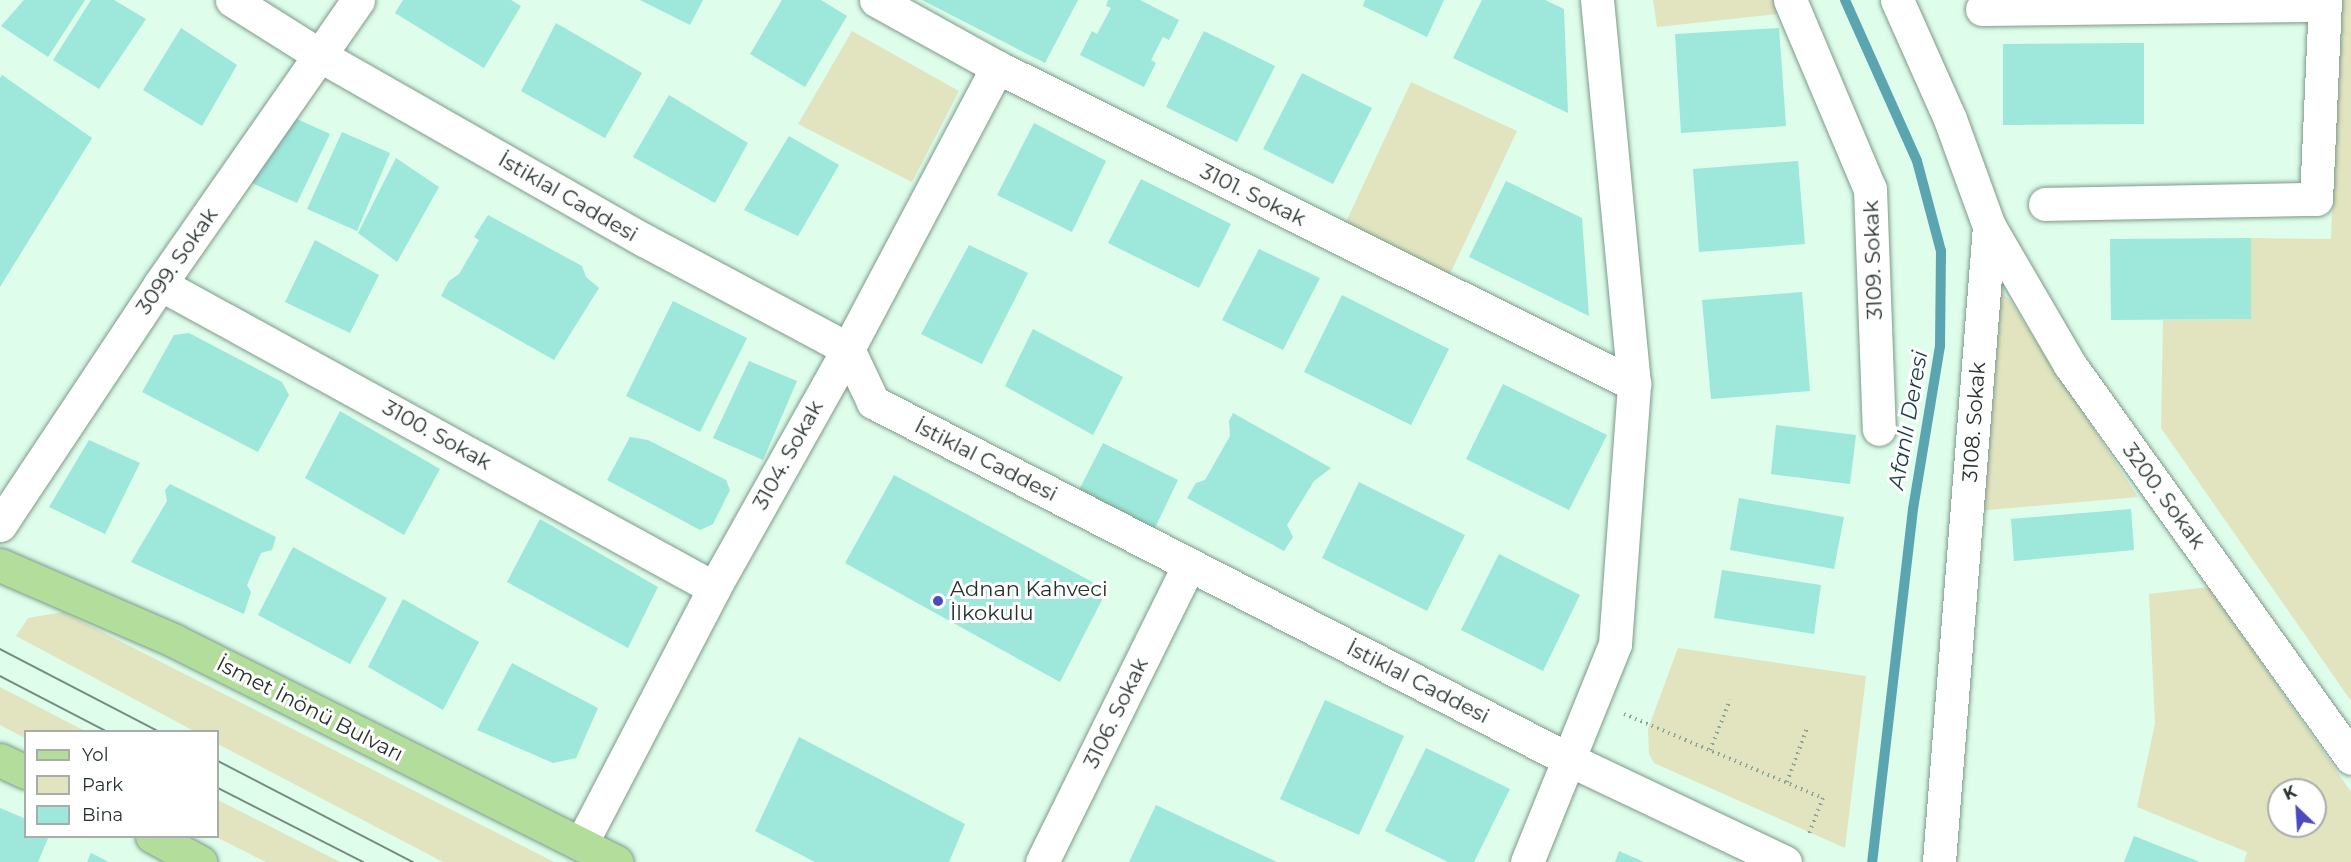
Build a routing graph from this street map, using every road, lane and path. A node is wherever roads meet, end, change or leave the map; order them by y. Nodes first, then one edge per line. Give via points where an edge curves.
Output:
1 (232, 0) edge
2 (358, 0) edge
3 (876, 0) edge
4 (1597, 0) edge
5 (1790, 0) edge
6 (1897, 0) edge
7 (2325, 3) edge
8 (1982, 9) dead end
9 (321, 56) junction
10 (997, 67) junction
11 (2044, 204) dead end
12 (1989, 226) junction
13 (160, 284) junction
14 (848, 349) junction
15 (1634, 384) junction
16 (1879, 429) dead end
17 (0, 525) edge
18 (1189, 564) junction
19 (0, 565) edge
20 (714, 588) junction
21 (1730, 700) dead end
22 (1593, 701) junction
23 (1808, 728) dead end
24 (1710, 750) junction
25 (2351, 758) edge
26 (0, 760) edge
27 (1570, 760) junction
28 (24, 771) edge
29 (1787, 782) junction
30 (154, 838) edge
31 (581, 844) junction
32 (1795, 852) edge
33 (200, 862) edge
34 (616, 862) edge
35 (1042, 862) edge
36 (1527, 862) edge
37 (1940, 862) edge

1 - 9 street, İstiklal Caddesi
2 - 9 street, 3099. Sokak
3 - 10 street, 3101. Sokak
4 - 15 street
5 - 16 street, 3109. Sokak via 1870,189
6 - 12 street, 3108. Sokak via 1950,118
7 - 8 street
7 - 11 street via 2316,199
9 - 13 street, 3099. Sokak
9 - 14 street, İstiklal Caddesi via 644,240
10 - 14 street, 3104. Sokak
10 - 15 street, 3101. Sokak
12 - 25 street, 3200. Sokak via 2070,365
12 - 37 street, 3108. Sokak
13 - 17 street, 3099. Sokak
13 - 20 street, 3100. Sokak
14 - 18 street, İstiklal Caddesi via 873,402
14 - 20 street, 3104. Sokak
15 - 22 street via 1615,644
18 - 27 street, İstiklal Caddesi
18 - 35 street, 3106. Sokak
19 - 31 main road, İsmet İnönü Bulvarı via 173,640
20 - 31 street, 3104. Sokak
21 - 24 path
22 - 24 path
22 - 27 street
23 - 29 path
24 - 29 path
26 - 28 main road
27 - 32 street, İstiklal Caddesi
27 - 36 street
29 - 32 path via 1823,798
30 - 33 main road
31 - 34 main road, İsmet İnönü Bulvarı

